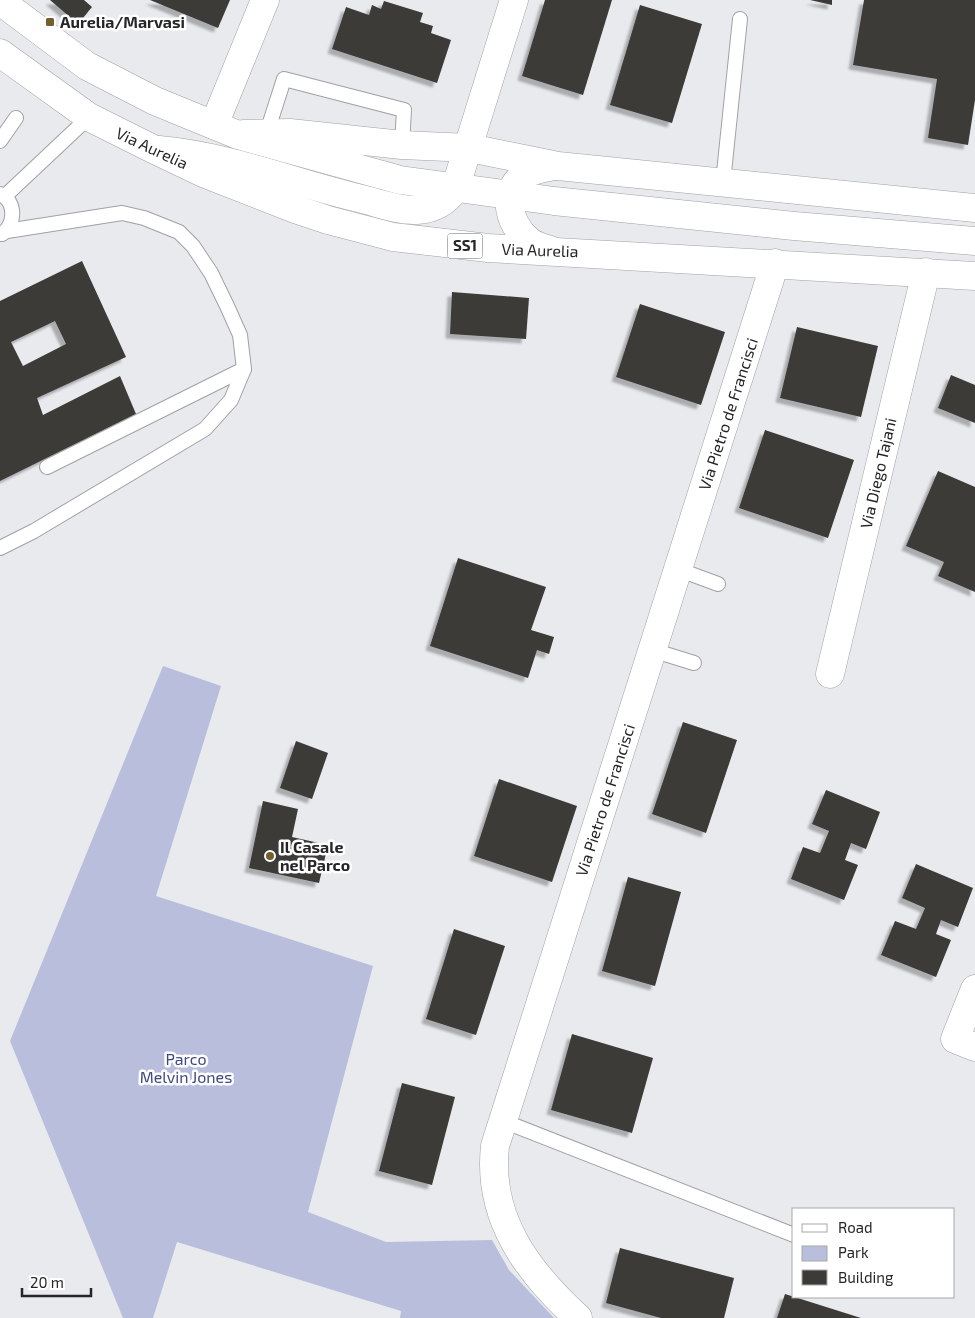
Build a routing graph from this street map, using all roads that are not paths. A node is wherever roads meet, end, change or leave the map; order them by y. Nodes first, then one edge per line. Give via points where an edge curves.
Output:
1 (265, 0) edge
2 (514, 0) edge
3 (0, 1) edge
4 (740, 19) dead end
5 (0, 53) edge
6 (89, 117) junction
7 (16, 118) dead end
8 (226, 130) junction
9 (267, 132) junction
10 (0, 141) edge
11 (402, 145) junction
12 (470, 148) junction
13 (152, 149) junction
14 (558, 166) junction
15 (723, 182) junction
16 (455, 189) junction
17 (3, 195) edge
18 (509, 196) junction
19 (906, 201) junction
20 (975, 208) edge
21 (3, 234) edge
22 (968, 240) edge
23 (550, 250) junction
24 (775, 263) junction
25 (926, 272) junction
26 (975, 276) edge
27 (244, 369) junction
28 (47, 467) dead end
29 (0, 548) edge
30 (680, 570) junction
31 (718, 584) dead end
32 (652, 650) junction
33 (694, 663) dead end
34 (830, 674) dead end
35 (975, 990) edge
36 (965, 1043) edge
37 (503, 1121) junction
38 (792, 1234) edge
39 (578, 1318) edge

1 - 8 street
2 - 12 street
3 - 8 street via 87,66 155,101
4 - 15 lane
5 - 6 street, Via Aurelia / SS1
6 - 13 street, Via Aurelia / SS1
6 - 17 lane
7 - 10 lane
8 - 9 street
8 - 16 street via 400,180
9 - 11 street
9 - 11 lane via 284,79 404,110
11 - 12 street
12 - 14 street
12 - 16 street
13 - 16 street via 217,158 406,209 435,206 450,197
13 - 23 street, Via Aurelia / SS1 via 263,197 328,220 393,237
14 - 15 street
14 - 18 street via 529,172 517,181
15 - 19 street
16 - 18 street
17 - 21 lane via 13,212 12,222
18 - 22 street via 784,225
18 - 23 street via 517,228 531,242
19 - 20 street
19 - 22 street
21 - 27 lane via 122,213 179,232 211,273 227,306 240,335
23 - 24 street, Via Aurelia / SS1
24 - 25 street, Via Aurelia / SS1
24 - 30 street, Via Pietro de Francisci
25 - 26 street, Via Aurelia / SS1
25 - 34 street, Via Diego Tajani
27 - 28 lane
27 - 29 lane via 231,400 205,429
30 - 31 lane
30 - 32 street, Via Pietro de Francisci
32 - 33 lane
32 - 37 street, Via Pietro de Francisci
35 - 36 street
37 - 38 lane
37 - 39 street, Via Pietro de Francisci via 495,1146 493,1177 504,1221 533,1270

